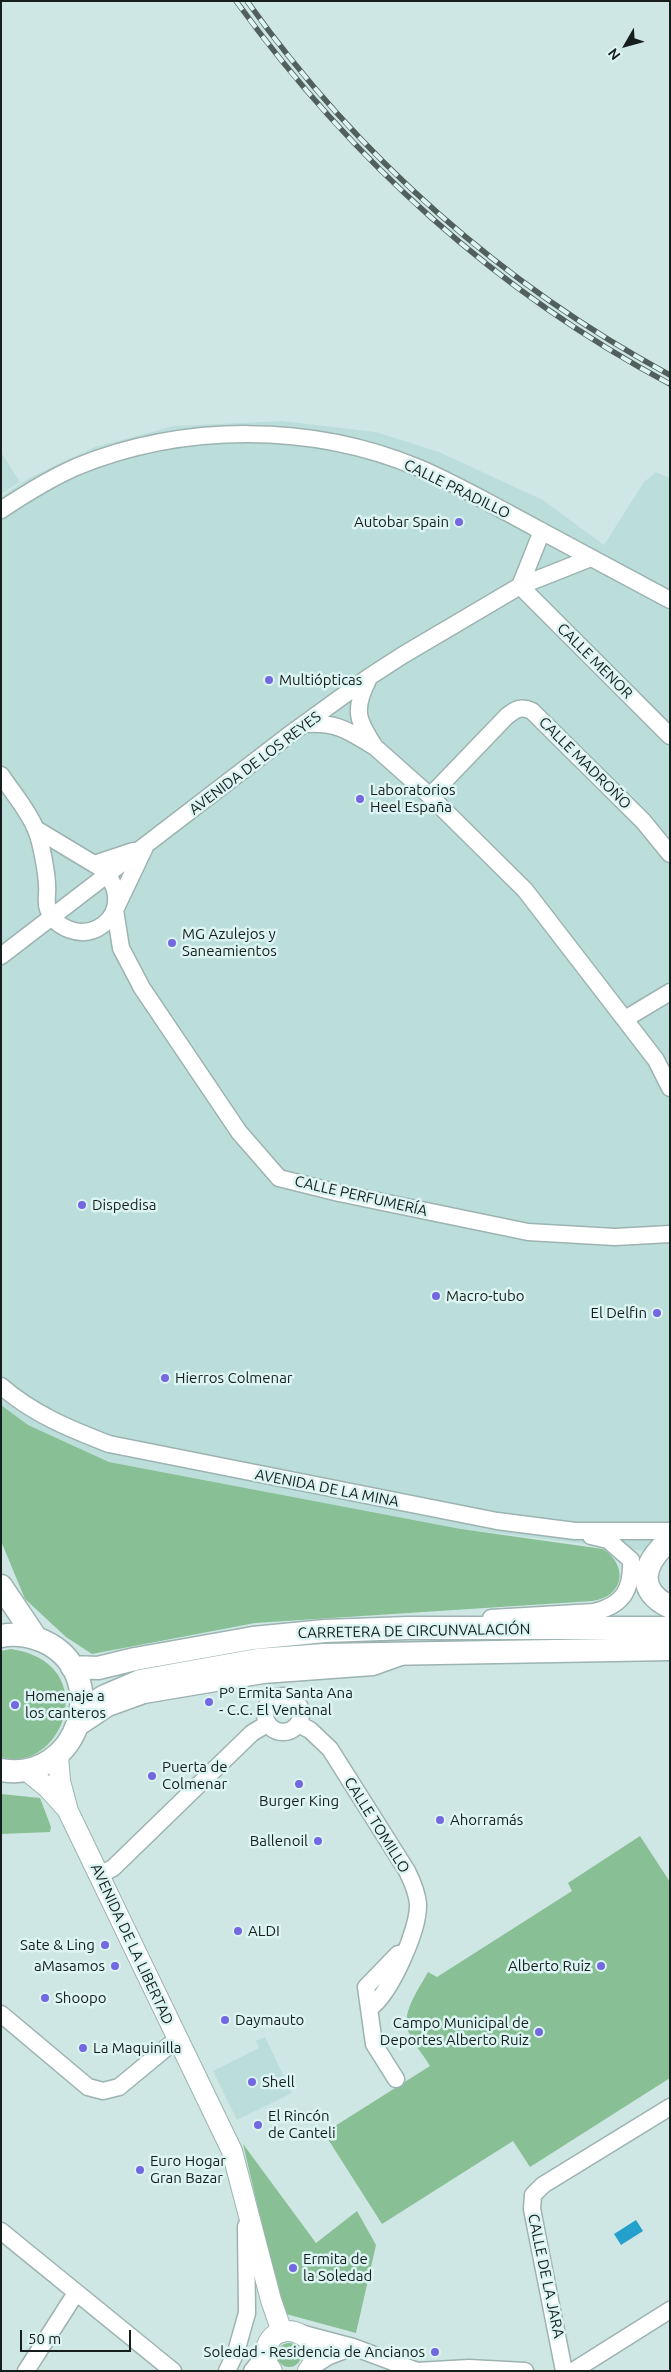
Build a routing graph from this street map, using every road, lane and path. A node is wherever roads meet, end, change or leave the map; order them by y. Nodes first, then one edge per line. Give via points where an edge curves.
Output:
1 (1, 510) edge
2 (542, 531) junction
3 (591, 558) junction
4 (520, 586) junction
5 (670, 600) edge
6 (369, 677) junction
7 (305, 724) junction
8 (670, 736) edge
9 (375, 747) junction
10 (1, 775) edge
11 (430, 796) junction
12 (36, 830) junction
13 (145, 847) junction
14 (670, 854) edge
15 (94, 864) junction
16 (109, 874) junction
17 (114, 910) junction
18 (52, 917) junction
19 (72, 931) junction
20 (25, 938) junction
21 (1, 956) edge
22 (670, 992) edge
23 (626, 1019) junction
24 (670, 1088) edge
25 (670, 1234) edge
26 (1, 1386) edge
27 (575, 1531) junction
28 (670, 1531) edge
29 (640, 1532) junction
30 (670, 1540) edge
31 (639, 1563) junction
32 (1, 1586) edge
33 (670, 1607) edge
34 (670, 1628) edge
35 (435, 1629) junction
36 (1, 1636) edge
37 (36, 1638) junction
38 (670, 1649) edge
39 (72, 1667) junction
40 (80, 1719) junction
41 (267, 1724) junction
42 (298, 1724) junction
43 (58, 1755) junction
44 (1, 1770) edge
45 (26, 1770) junction
46 (68, 1811) junction
47 (99, 1875) junction
48 (1, 2014) edge
49 (177, 2039) junction
50 (396, 2079) dead end
51 (670, 2107) edge
52 (245, 2204) junction
53 (1, 2231) edge
54 (76, 2293) junction
55 (670, 2310) edge
56 (291, 2332) junction
57 (352, 2347) junction
58 (371, 2353) junction
59 (269, 2363) edge
60 (466, 2369) edge
61 (309, 2370) edge
62 (26, 2371) edge
63 (173, 2371) edge
64 (227, 2371) edge
65 (252, 2371) edge
66 (382, 2371) edge
67 (525, 2371) edge
68 (564, 2371) edge
69 (573, 2371) edge

1 - 2 street, CALLE PRADILLO via 38,486 77,467 131,450 200,436 245,434 293,436 356,446 388,456 451,483
2 - 3 street, CALLE PRADILLO
2 - 4 street
3 - 4 street, AVENIDA DE LOS REYES
3 - 5 street
4 - 6 street, AVENIDA DE LOS REYES
4 - 8 street, CALLE MENOR
6 - 7 street, AVENIDA DE LOS REYES
6 - 9 street via 359,698 360,724
7 - 9 street via 326,723 344,729
7 - 13 street, AVENIDA DE LOS REYES
9 - 11 street
10 - 12 street
11 - 14 street, CALLE MADROÑO via 507,716 516,709 524,708 532,711 643,821
11 - 23 street via 525,890
12 - 15 street
12 - 18 street
13 - 15 street
13 - 16 street, AVENIDA DE LOS REYES
13 - 17 street
15 - 16 street
16 - 17 street, CALLE PERFUMERÍA via 116,888
16 - 18 street, AVENIDA DE LOS REYES
17 - 19 street via 97,929
17 - 25 street, CALLE PERFUMERÍA via 121,948 142,988 239,1132 279,1178 528,1232 615,1237
18 - 19 street
18 - 20 street, AVENIDA DE LOS REYES
19 - 20 street
20 - 21 street, AVENIDA DE LOS REYES
22 - 23 street
23 - 24 street via 656,1060
26 - 27 street, AVENIDA DE LA MINA via 59,1426 109,1444 497,1522
27 - 29 street, AVENIDA DE LA MINA
27 - 31 street via 608,1540
28 - 29 street, AVENIDA DE LA MINA
29 - 31 street via 645,1542
30 - 31 main road
31 - 33 main road via 653,1595
31 - 35 street via 627,1591 606,1609 491,1618
32 - 37 main road
34 - 35 main road, CARRETERA DE CIRCUNVALACIÓN
35 - 39 main road, CARRETERA DE CIRCUNVALACIÓN via 325,1631 253,1638 98,1668
36 - 37 main road
37 - 39 main road via 56,1650
38 - 40 main road, CARRETERA DE CIRCUNVALACIÓN via 324,1655 257,1660 140,1681 105,1696
39 - 40 main road via 82,1695
40 - 43 main road via 73,1738
41 - 42 street via 279,1732 293,1729
41 - 42 street via 264,1717 268,1703 280,1695 288,1696 299,1705
41 - 47 street via 252,1733 113,1868
42 - 50 street, CALLE TOMILLO via 310,1730 330,1749 407,1871 415,1891 417,1923 408,1943 366,1987 374,2044
43 - 45 main road
43 - 46 street, AVENIDA DE LA LIBERTAD via 60,1781
44 - 45 main road
45 - 46 street, AVENIDA DE LA LIBERTAD
46 - 47 street, AVENIDA DE LA LIBERTAD
47 - 49 street, AVENIDA DE LA LIBERTAD
48 - 49 street via 88,2087 103,2091 119,2087
49 - 52 street, AVENIDA DE LA LIBERTAD via 232,2151
51 - 68 street, CALLE DE LA JARA via 543,2185 533,2195 532,2209
52 - 56 street, AVENIDA DE LA LIBERTAD via 271,2300
52 - 64 street via 247,2312
53 - 54 street
54 - 62 street
54 - 63 street
55 - 69 street
56 - 57 street
56 - 59 street via 272,2338
56 - 61 street, AVENIDA DE LA LIBERTAD via 308,2339 313,2348 314,2359
57 - 58 street
57 - 61 street via 329,2356
58 - 60 street via 417,2371
58 - 66 street
59 - 65 street
60 - 67 street

